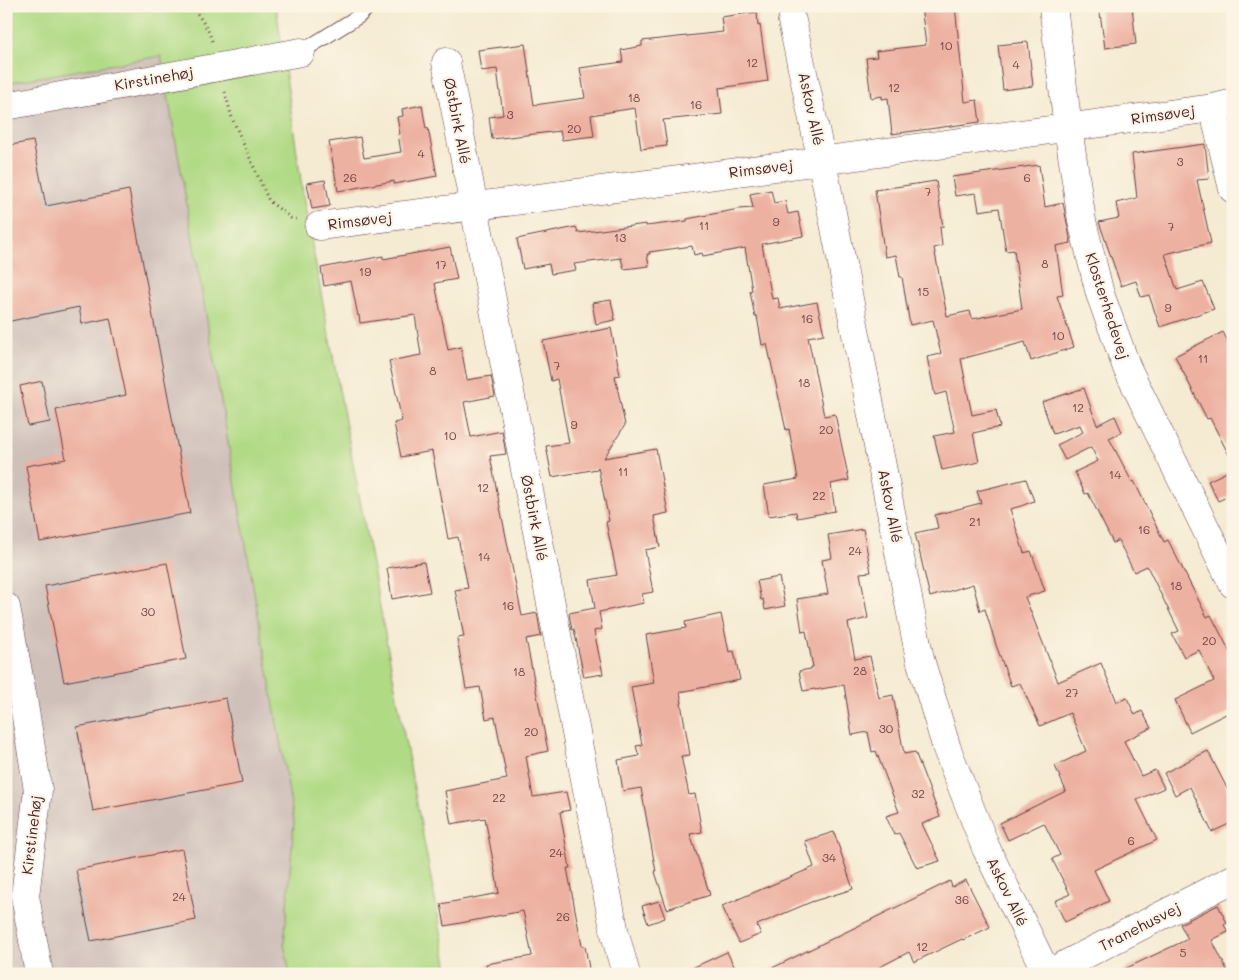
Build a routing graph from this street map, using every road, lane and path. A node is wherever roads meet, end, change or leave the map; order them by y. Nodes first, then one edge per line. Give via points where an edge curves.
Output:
1 (191, 6) edge
2 (369, 6) edge
3 (1053, 6) edge
4 (792, 21) dead end
5 (301, 52) joint
6 (446, 62) dead end
7 (218, 67) junction
8 (1223, 105) edge
9 (6, 106) edge
10 (1068, 128) junction
11 (822, 162) junction
12 (1233, 189) edge
13 (474, 206) junction
14 (319, 226) joint
15 (1233, 584) edge
16 (6, 607) edge
17 (1233, 879) edge
18 (39, 974) edge
19 (626, 974) edge
20 (1047, 974) edge

1 - 7 path via 211,36
2 - 5 lane via 359,16
3 - 10 street, Klosterhedevej
4 - 11 street, Askov Allé
5 - 7 street, Kirstinehøj
6 - 13 street, Østbirk Allé
7 - 9 street, Kirstinehøj
7 - 14 path via 232,118 269,201 292,218
8 - 10 street, Rimsøvej
8 - 12 street
10 - 11 street, Rimsøvej
10 - 15 street, Klosterhedevej via 1082,220 1100,294 1127,368
11 - 13 street, Rimsøvej
11 - 20 street, Askov Allé via 920,659 947,750 986,848
13 - 14 street, Rimsøvej
13 - 19 street, Østbirk Allé via 611,915
16 - 18 street, Kirstinehøj via 38,790 24,896
17 - 20 street, Tranehusvej

